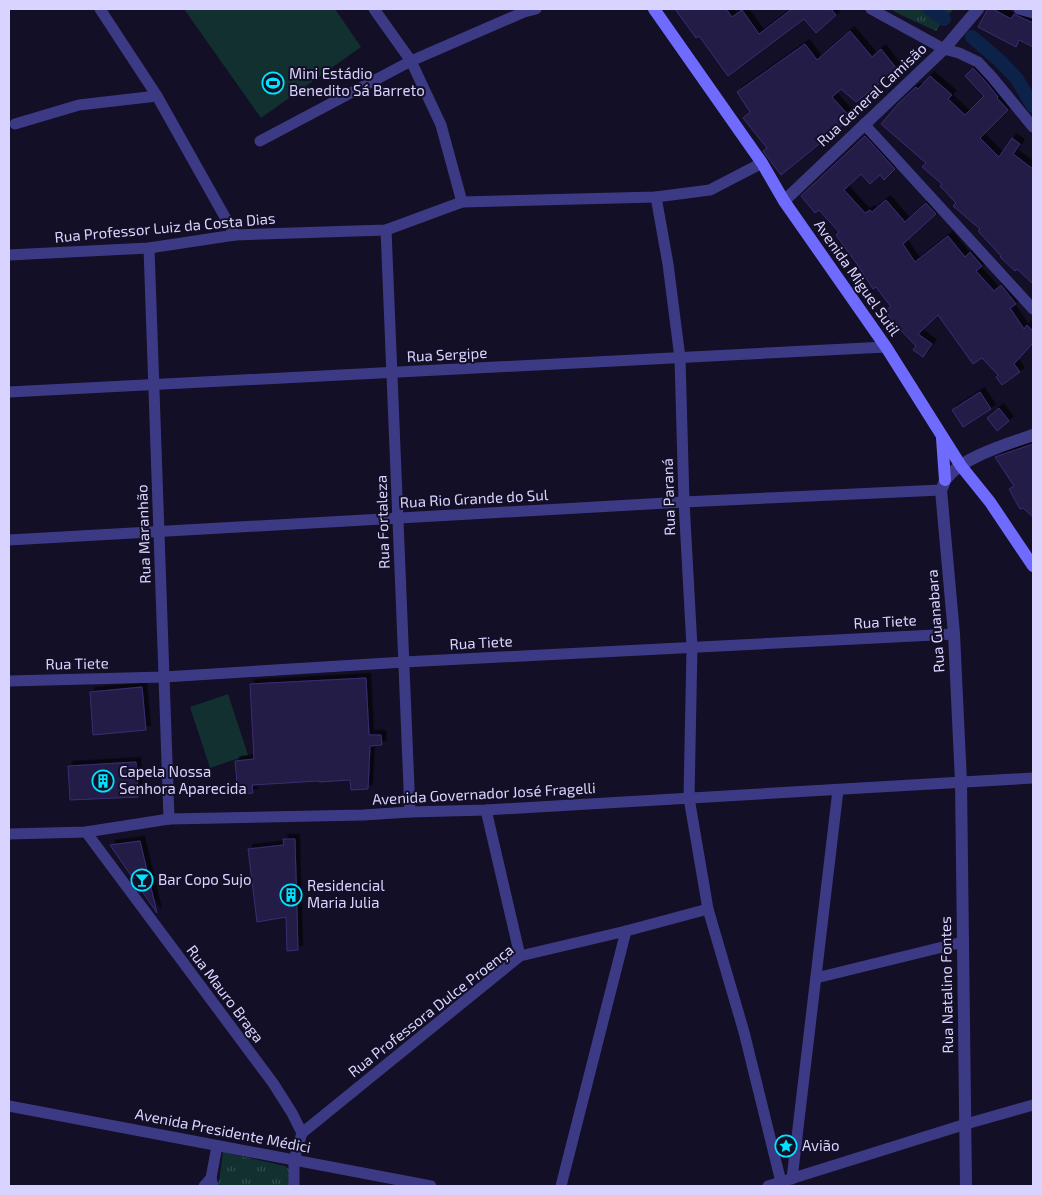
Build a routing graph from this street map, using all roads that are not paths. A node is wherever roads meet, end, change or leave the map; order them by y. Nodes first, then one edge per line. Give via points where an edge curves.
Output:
1 (100, 9) edge
2 (374, 9) edge
3 (536, 9) edge
4 (654, 9) edge
5 (871, 9) edge
6 (978, 9) edge
7 (1019, 9) edge
8 (1033, 12) edge
9 (944, 49) junction
10 (411, 61) junction
11 (157, 96) junction
12 (15, 124) dead end
13 (864, 124) junction
14 (1033, 127) edge
15 (260, 141) dead end
16 (762, 162) junction
17 (656, 197) junction
18 (784, 201) junction
19 (462, 202) junction
20 (386, 230) junction
21 (235, 235) junction
22 (149, 248) junction
23 (9, 255) edge
24 (1033, 310) edge
25 (886, 347) junction
26 (680, 358) junction
27 (392, 372) junction
28 (154, 384) junction
29 (9, 392) edge
30 (942, 435) junction
31 (1033, 435) edge
32 (961, 466) junction
33 (943, 485) junction
34 (684, 502) junction
35 (398, 519) junction
36 (159, 532) junction
37 (9, 540) edge
38 (1033, 566) edge
39 (954, 634) junction
40 (692, 647) junction
41 (404, 662) junction
42 (164, 677) junction
43 (9, 681) edge
44 (1033, 778) edge
45 (960, 782) junction
46 (838, 790) junction
47 (689, 798) junction
48 (486, 810) junction
49 (410, 812) junction
50 (169, 818) junction
51 (86, 832) junction
52 (9, 834) edge
53 (708, 909) junction
54 (626, 931) junction
55 (963, 942) junction
56 (520, 956) junction
57 (816, 978) junction
58 (1033, 1105) edge
59 (9, 1106) edge
60 (966, 1124) junction
61 (302, 1133) junction
62 (217, 1146) junction
63 (294, 1160) junction
64 (787, 1181) junction
65 (209, 1183) edge
66 (294, 1186) edge
67 (431, 1186) edge
68 (561, 1186) edge
69 (768, 1186) edge
70 (966, 1186) edge

1 - 11 street
2 - 10 street
3 - 10 street
4 - 16 main road, Avenida Miguel Sutil
5 - 9 street
6 - 9 street, Rua General Camisão
7 - 8 street
9 - 13 street, Rua General Camisão
9 - 14 street via 978,62
10 - 15 street
10 - 19 street via 441,125
11 - 12 street via 79,105
11 - 21 street
13 - 18 street, Rua General Camisão
13 - 24 street
16 - 17 street, Rua Professor Luiz da Costa Dias via 710,190
16 - 18 main road, Avenida Miguel Sutil
17 - 19 street, Rua Professor Luiz da Costa Dias
17 - 26 street, Rua Paraná
18 - 25 main road, Avenida Miguel Sutil
19 - 20 street, Rua Professor Luiz da Costa Dias
20 - 21 street, Rua Professor Luiz da Costa Dias
20 - 27 street, Rua Fortaleza
21 - 22 street, Rua Professor Luiz da Costa Dias
22 - 23 street, Rua Professor Luiz da Costa Dias
22 - 28 street, Rua Maranhão
25 - 26 street, Rua Sergipe
25 - 30 main road, Avenida Miguel Sutil
26 - 27 street, Rua Sergipe
26 - 34 street, Rua Paraná
27 - 28 street, Rua Sergipe
27 - 35 street, Rua Fortaleza
28 - 29 street, Rua Sergipe
28 - 36 street, Rua Maranhão
30 - 32 main road, Avenida Miguel Sutil
30 - 33 main road
31 - 32 street
32 - 33 street
32 - 38 main road, Avenida Miguel Sutil
33 - 34 street, Rua Rio Grande do Sul
33 - 39 street, Rua Guanabara
34 - 35 street, Rua Rio Grande do Sul
34 - 40 street, Rua Paraná
35 - 36 street, Rua Rio Grande do Sul
35 - 41 street, Rua Fortaleza
36 - 37 street, Rua Rio Grande do Sul
36 - 42 street, Rua Maranhão
39 - 40 street, Rua Tiete
39 - 45 street, Rua Guanabara
40 - 41 street, Rua Tiete
40 - 47 street, Rua Paraná
41 - 42 street, Rua Tiete
41 - 49 street, Rua Fortaleza
42 - 43 street, Rua Tiete
42 - 50 street, Rua Maranhão
44 - 45 street, Avenida Governador José Fragelli
45 - 46 street, Avenida Governador José Fragelli
45 - 55 street, Rua Natalino Fontes
46 - 47 street, Avenida Governador José Fragelli
46 - 57 street
47 - 48 street, Avenida Governador José Fragelli
47 - 53 street, Rua Paraná
48 - 49 street, Avenida Governador José Fragelli
48 - 56 street
49 - 50 street, Avenida Governador José Fragelli
50 - 51 street, Avenida Governador José Fragelli
51 - 52 street, Avenida Governador José Fragelli
51 - 61 street, Rua Mauro Braga via 273,1083
53 - 54 street, Rua Professora Dulce Proença
53 - 64 street, Rua Paraná
54 - 56 street, Rua Professora Dulce Proença
54 - 68 street
55 - 57 street
55 - 60 street, Rua Natalino Fontes
56 - 61 street, Rua Professora Dulce Proença
57 - 64 street
58 - 60 street
59 - 62 street, Avenida Presidente Médici
60 - 64 street
60 - 70 street, Rua Natalino Fontes
61 - 63 street
62 - 63 street, Avenida Presidente Médici
62 - 65 street
63 - 66 street
63 - 67 street, Avenida Presidente Médici
64 - 69 street

